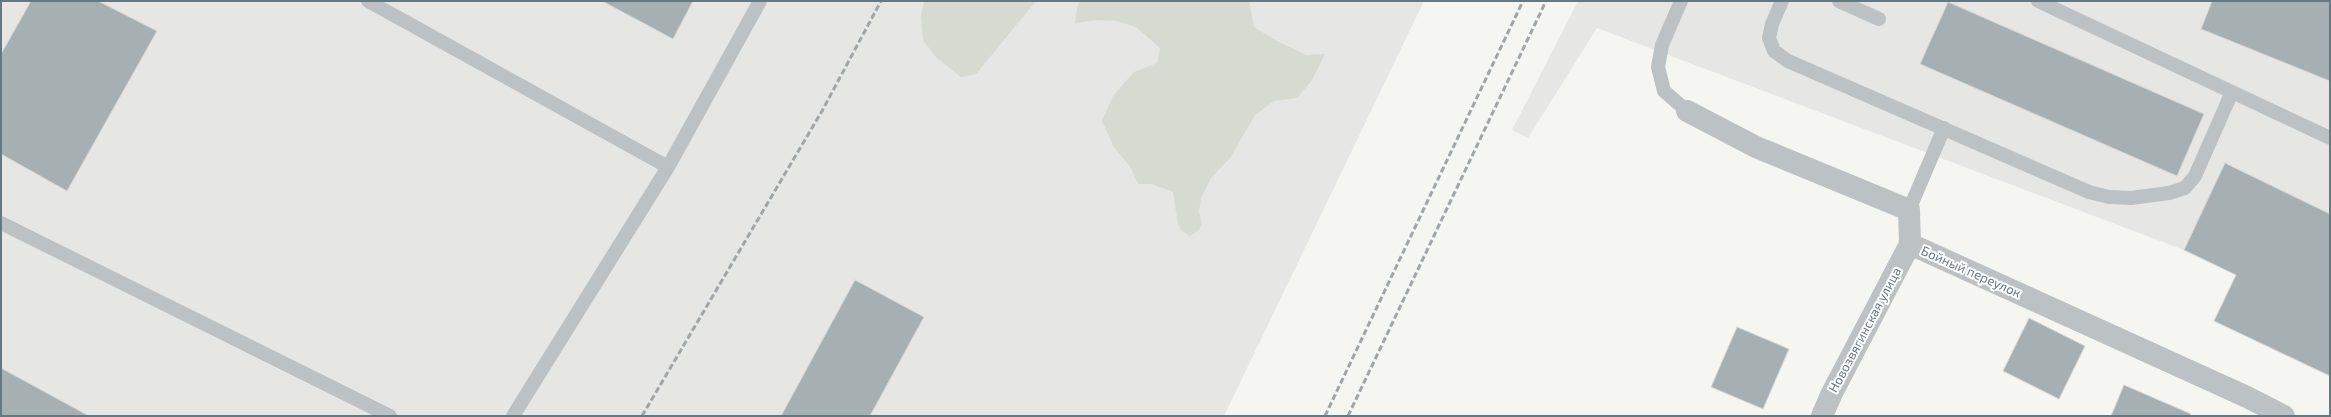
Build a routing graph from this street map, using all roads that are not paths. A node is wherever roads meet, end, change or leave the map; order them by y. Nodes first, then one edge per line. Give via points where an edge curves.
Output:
1 (368, 1) edge
2 (760, 1) edge
3 (1681, 1) edge
4 (1782, 1) edge
5 (1839, 1) edge
6 (2038, 1) edge
7 (1879, 19) dead end
8 (2232, 92) junction
9 (1687, 111) joint
10 (1944, 128) junction
11 (2330, 138) edge
12 (668, 167) junction
13 (1909, 210) junction
14 (1, 223) edge
15 (1910, 244) junction
16 (390, 416) edge
17 (513, 416) edge
18 (1822, 416) edge
19 (2284, 416) edge

1 - 12 lane
2 - 12 lane
3 - 9 lane via 1662,46 1658,67 1664,91
4 - 10 lane via 1769,38 1774,51 1788,60
5 - 7 lane
6 - 8 lane
8 - 10 lane via 2195,176 2186,188 2169,194 2131,198 2109,197 2089,192
8 - 11 lane
9 - 13 street via 1756,147
10 - 13 lane
12 - 17 lane
13 - 15 street, Бойный переулок
14 - 16 lane
15 - 18 street, Новозвягинская улица
15 - 19 street, Бойный переулок

